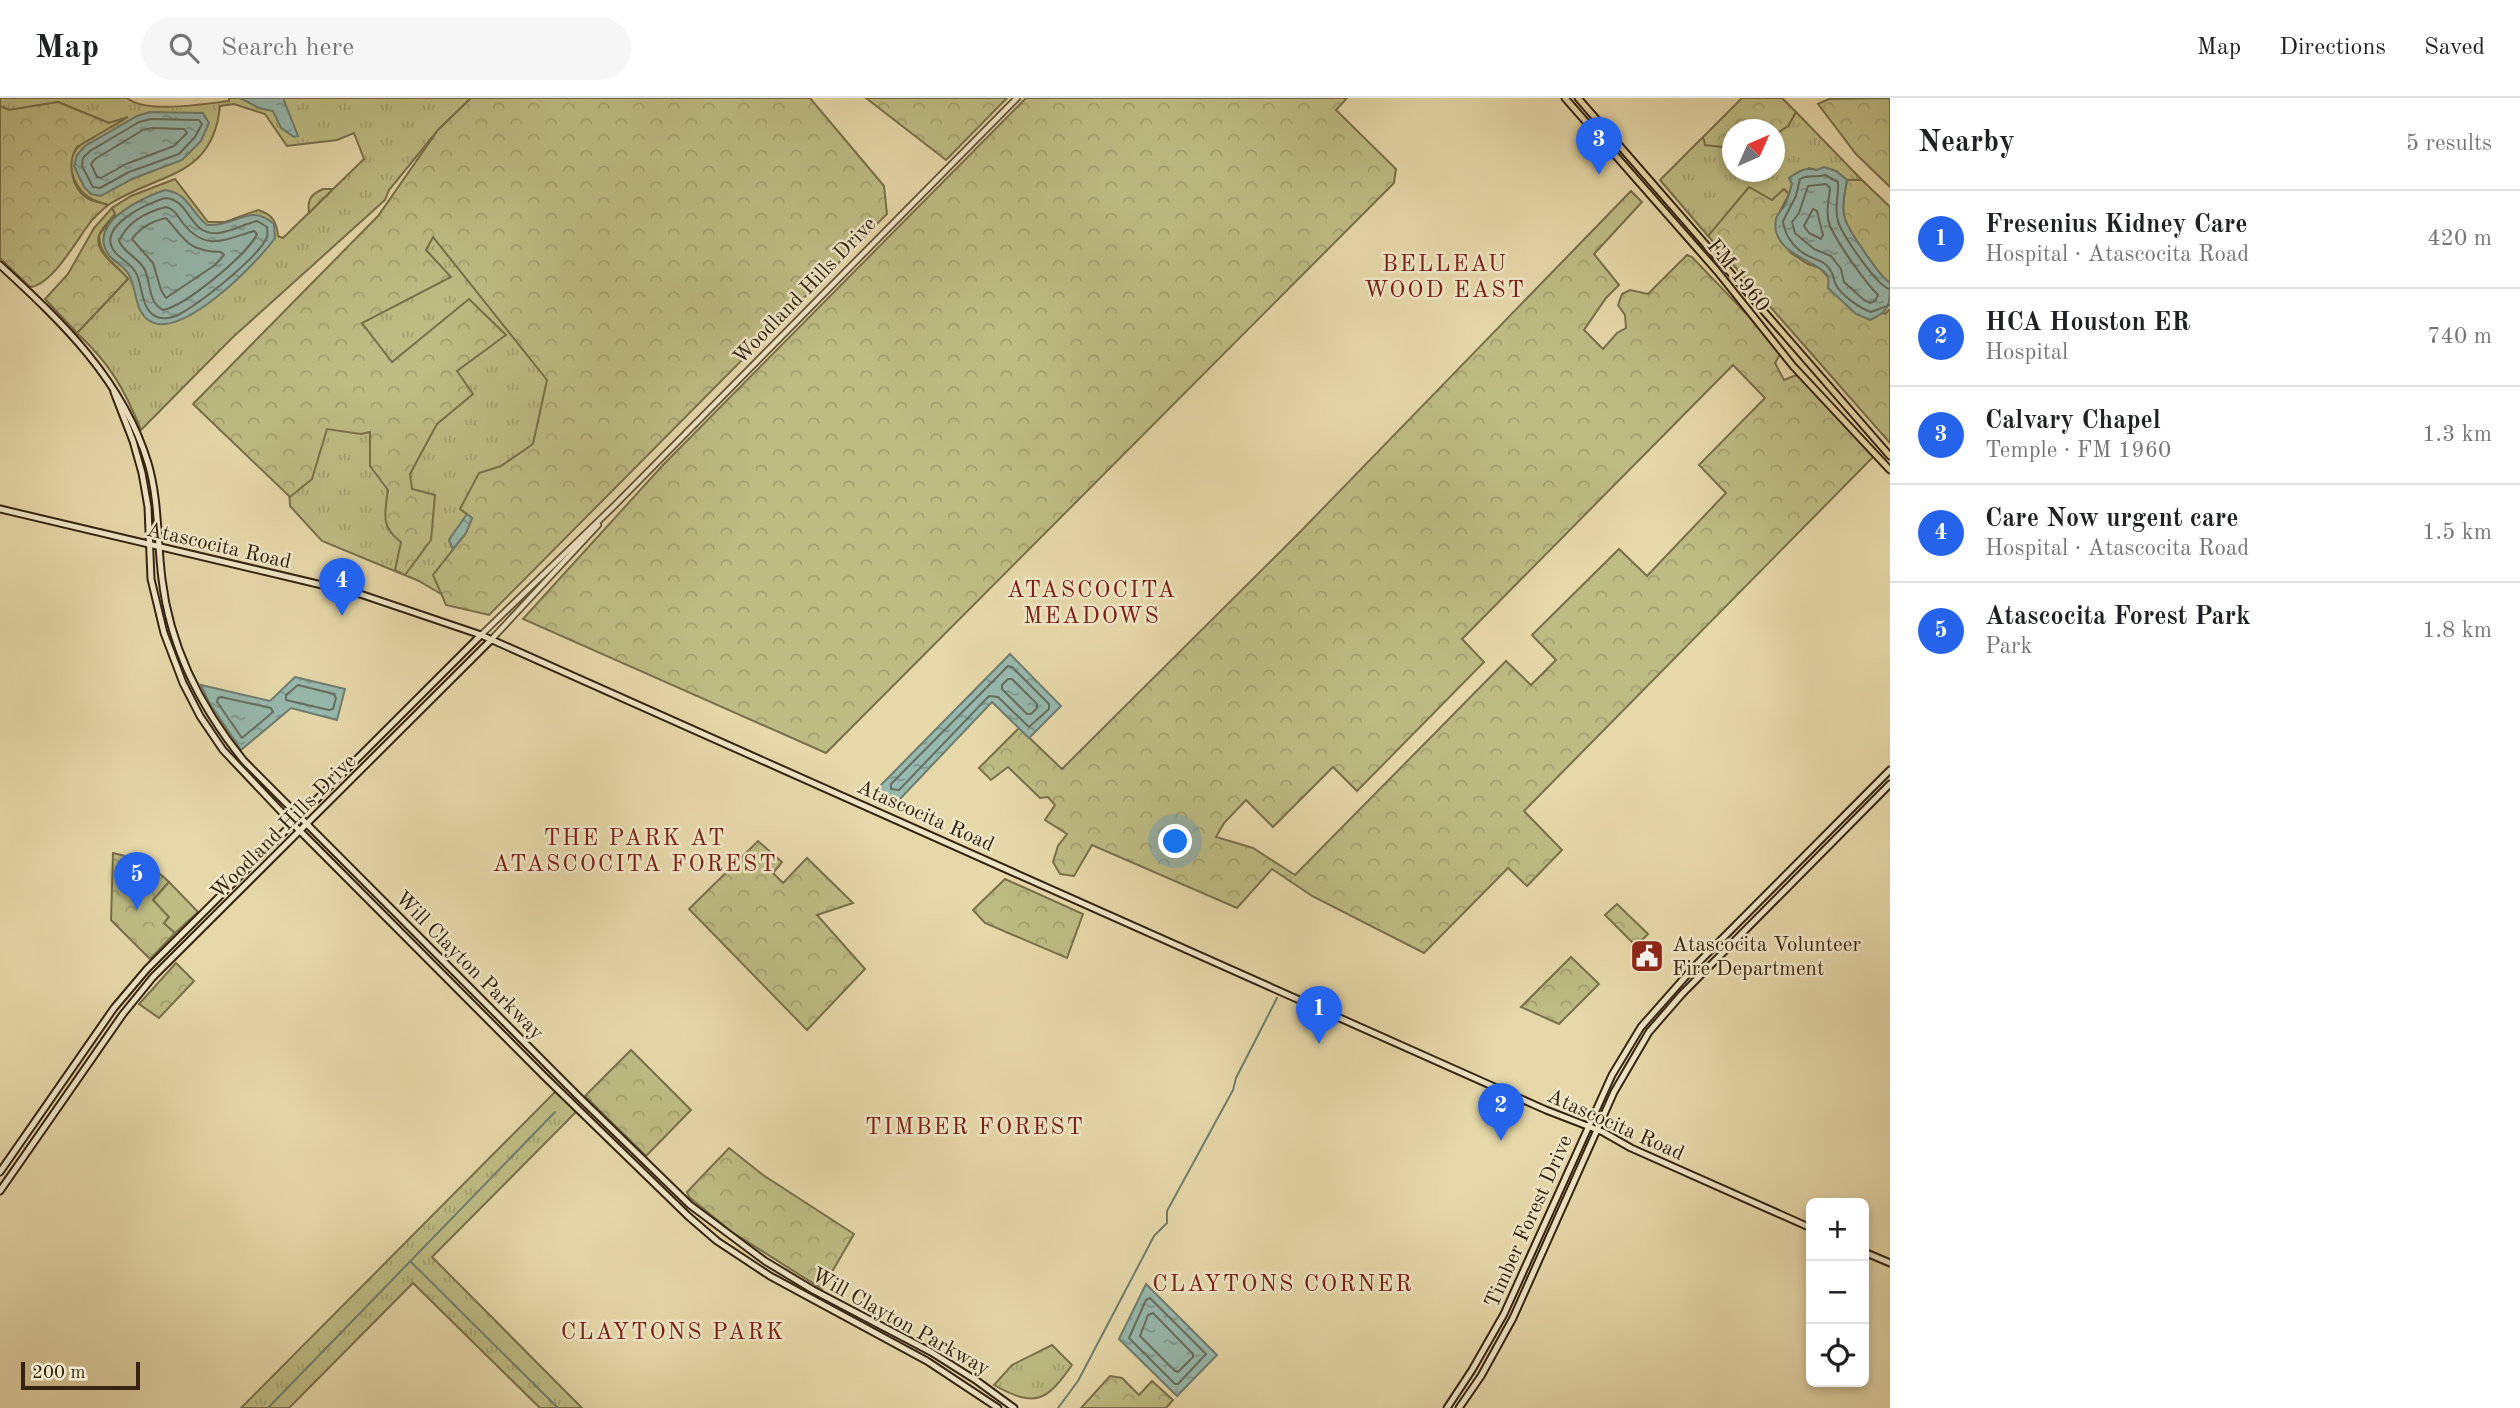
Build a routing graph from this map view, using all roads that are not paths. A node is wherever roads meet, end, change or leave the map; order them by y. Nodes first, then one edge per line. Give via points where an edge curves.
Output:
1 (1017, 98) edge
2 (1565, 98) edge
3 (1578, 98) edge
4 (0, 265) edge
5 (112, 386) junction
6 (1890, 456) edge
7 (148, 463) junction
8 (141, 465) junction
9 (1890, 470) edge
10 (615, 505) junction
11 (0, 509) edge
12 (150, 546) junction
13 (159, 548) junction
14 (481, 635) junction
15 (491, 640) junction
16 (366, 749) junction
17 (373, 758) junction
18 (1890, 770) edge
19 (1890, 784) edge
20 (300, 816) junction
21 (1842, 818) junction
22 (307, 823) junction
23 (292, 824) junction
24 (1849, 825) junction
25 (299, 831) junction
26 (429, 946) junction
27 (422, 954) junction
28 (489, 1006) junction
29 (482, 1013) junction
30 (1589, 1126) junction
31 (1598, 1130) junction
32 (623, 1140) junction
33 (617, 1146) junction
34 (0, 1172) edge
35 (0, 1191) edge
36 (1806, 1226) edge
37 (734, 1240) junction
38 (729, 1249) junction
39 (1869, 1254) edge
40 (1890, 1263) edge
41 (803, 1284) junction
42 (800, 1292) junction
43 (1504, 1314) junction
44 (1513, 1318) junction
45 (924, 1349) junction
46 (920, 1357) junction
47 (998, 1408) edge
48 (1014, 1408) edge
49 (1447, 1408) edge
50 (1459, 1408) edge

1 - 10 street, Woodland Hills Drive
2 - 9 main road, FM 1960 / FM 1960 via 1793,366
3 - 6 main road, FM 1960 / FM 1960
4 - 5 main road, Will Clayton Parkway via 83,347
5 - 7 main road, Will Clayton Parkway
5 - 8 main road, Will Clayton Parkway
7 - 8 main road
7 - 13 main road, Will Clayton Parkway
8 - 12 main road, Will Clayton Parkway
10 - 14 street, Woodland Hills Drive
10 - 15 street, Woodland Hills Drive
11 - 12 main road, Atascocita Road
12 - 13 main road, Atascocita Road
12 - 23 main road, Will Clayton Parkway via 151,579 164,634 183,683 223,750
13 - 14 main road, Atascocita Road via 360,594
13 - 20 main road, Will Clayton Parkway via 171,625 196,689 236,751
14 - 15 main road, Atascocita Road
14 - 16 main road, Woodland Hills Drive
15 - 17 main road, Woodland Hills Drive
15 - 30 main road, Atascocita Road
16 - 17 main road
16 - 20 main road, Woodland Hills Drive
17 - 22 main road, Woodland Hills Drive
18 - 21 main road, Timber Forest Drive
19 - 24 main road, Timber Forest Drive
20 - 22 main road, Will Clayton Parkway
20 - 23 main road, Woodland Hills Drive
21 - 24 main road
21 - 30 main road, Timber Forest Drive via 1658,1005 1621,1058
22 - 25 main road, Woodland Hills Drive
22 - 26 main road, Will Clayton Parkway
23 - 25 main road, Will Clayton Parkway
23 - 34 main road, Woodland Hills Drive via 129,990
24 - 31 main road, Timber Forest Drive via 1649,1032
25 - 27 main road, Will Clayton Parkway
25 - 35 main road, Woodland Hills Drive via 137,996
26 - 27 main road
26 - 28 main road, Will Clayton Parkway
27 - 29 main road, Will Clayton Parkway
28 - 29 main road
28 - 32 main road, Will Clayton Parkway
29 - 33 main road, Will Clayton Parkway
30 - 31 main road, Atascocita Road
30 - 43 main road, Timber Forest Drive
31 - 36 main road, Atascocita Road
31 - 44 main road, Timber Forest Drive
32 - 33 main road
32 - 37 main road, Will Clayton Parkway
33 - 38 main road, Will Clayton Parkway
37 - 38 main road
37 - 41 main road, Will Clayton Parkway
38 - 42 main road, Will Clayton Parkway
39 - 40 main road
41 - 42 main road
41 - 45 main road, Will Clayton Parkway
42 - 46 main road, Will Clayton Parkway
43 - 44 main road
43 - 49 main road, Timber Forest Drive
44 - 50 main road, Timber Forest Drive
45 - 46 main road
45 - 48 main road, Will Clayton Parkway
46 - 47 main road, Will Clayton Parkway

